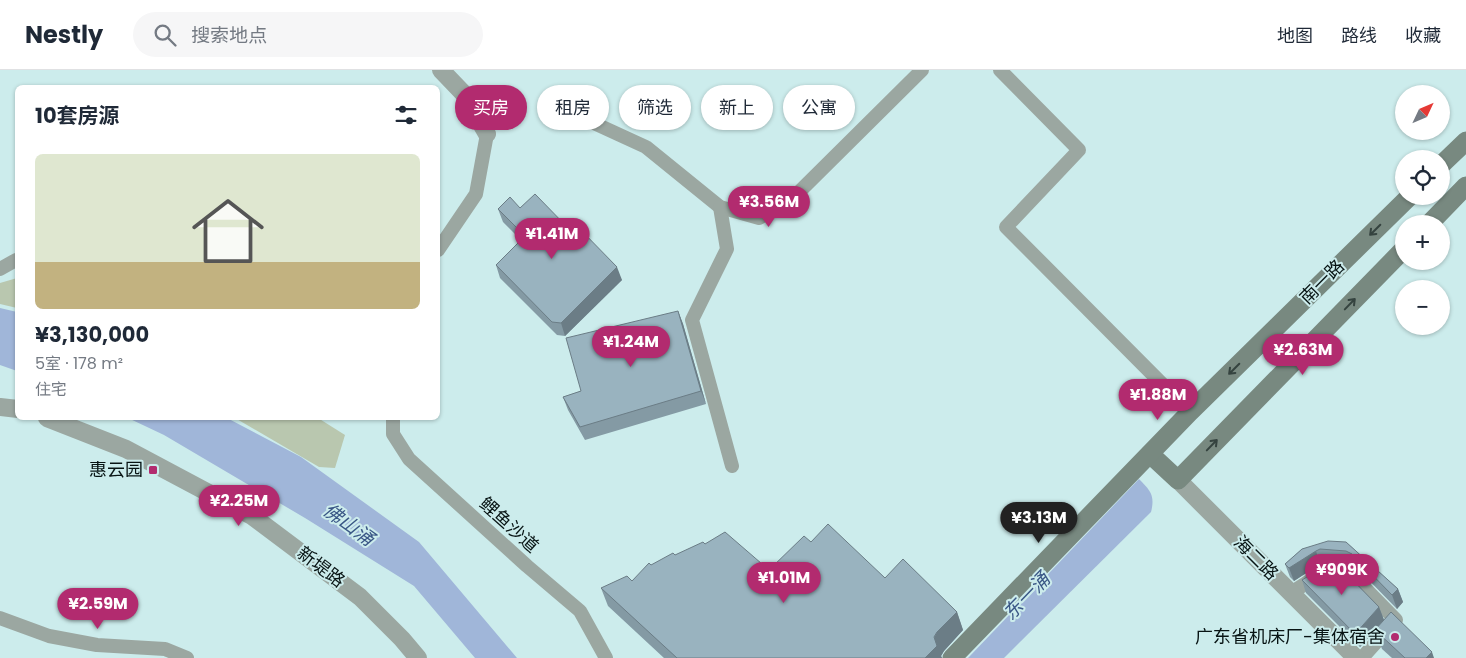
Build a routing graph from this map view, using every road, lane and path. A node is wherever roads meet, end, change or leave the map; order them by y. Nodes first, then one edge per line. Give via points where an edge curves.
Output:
1 (441, 70) edge
2 (922, 70) edge
3 (1000, 70) edge
4 (609, 130) edge
5 (487, 134) joint
6 (1466, 141) edge
7 (1450, 156) edge
8 (1466, 186) edge
9 (1401, 205) edge
10 (720, 207) junction
11 (1437, 215) edge
12 (440, 247) edge
13 (1395, 258) edge
14 (15, 261) edge
15 (0, 269) edge
16 (0, 407) edge
17 (15, 410) edge
18 (1190, 412) junction
19 (52, 420) edge
20 (393, 420) edge
21 (1150, 454) junction
22 (732, 466) dead end
23 (1178, 480) junction
24 (1291, 593) junction
25 (0, 618) edge
26 (187, 658) edge
27 (418, 658) edge
28 (606, 658) edge
29 (952, 658) edge
30 (1356, 658) edge
31 (1362, 658) edge

1 - 5 street via 464,94
2 - 10 street via 797,194 759,218
3 - 18 street via 1079,150 1006,227
4 - 10 street via 646,147
5 - 12 street via 476,194
6 - 7 main road
8 - 11 main road
9 -> 18 main road, 南一路
10 - 22 street via 727,249 692,320
23 -> 13 main road, 南一路
14 - 15 street
16 - 17 street
18 - 21 main road, 南一路
19 - 27 street, 新堤路 via 126,449 252,516 360,598
20 - 28 street, 鲤鱼沙道 via 394,434 410,459 580,611
21 - 23 main road
21 - 29 main road, 南一路
23 - 24 street, 海二路
24 - 30 street, 海二路
24 - 31 street via 1325,571 1350,573 1396,620
25 - 26 street via 49,636 97,645 165,649

